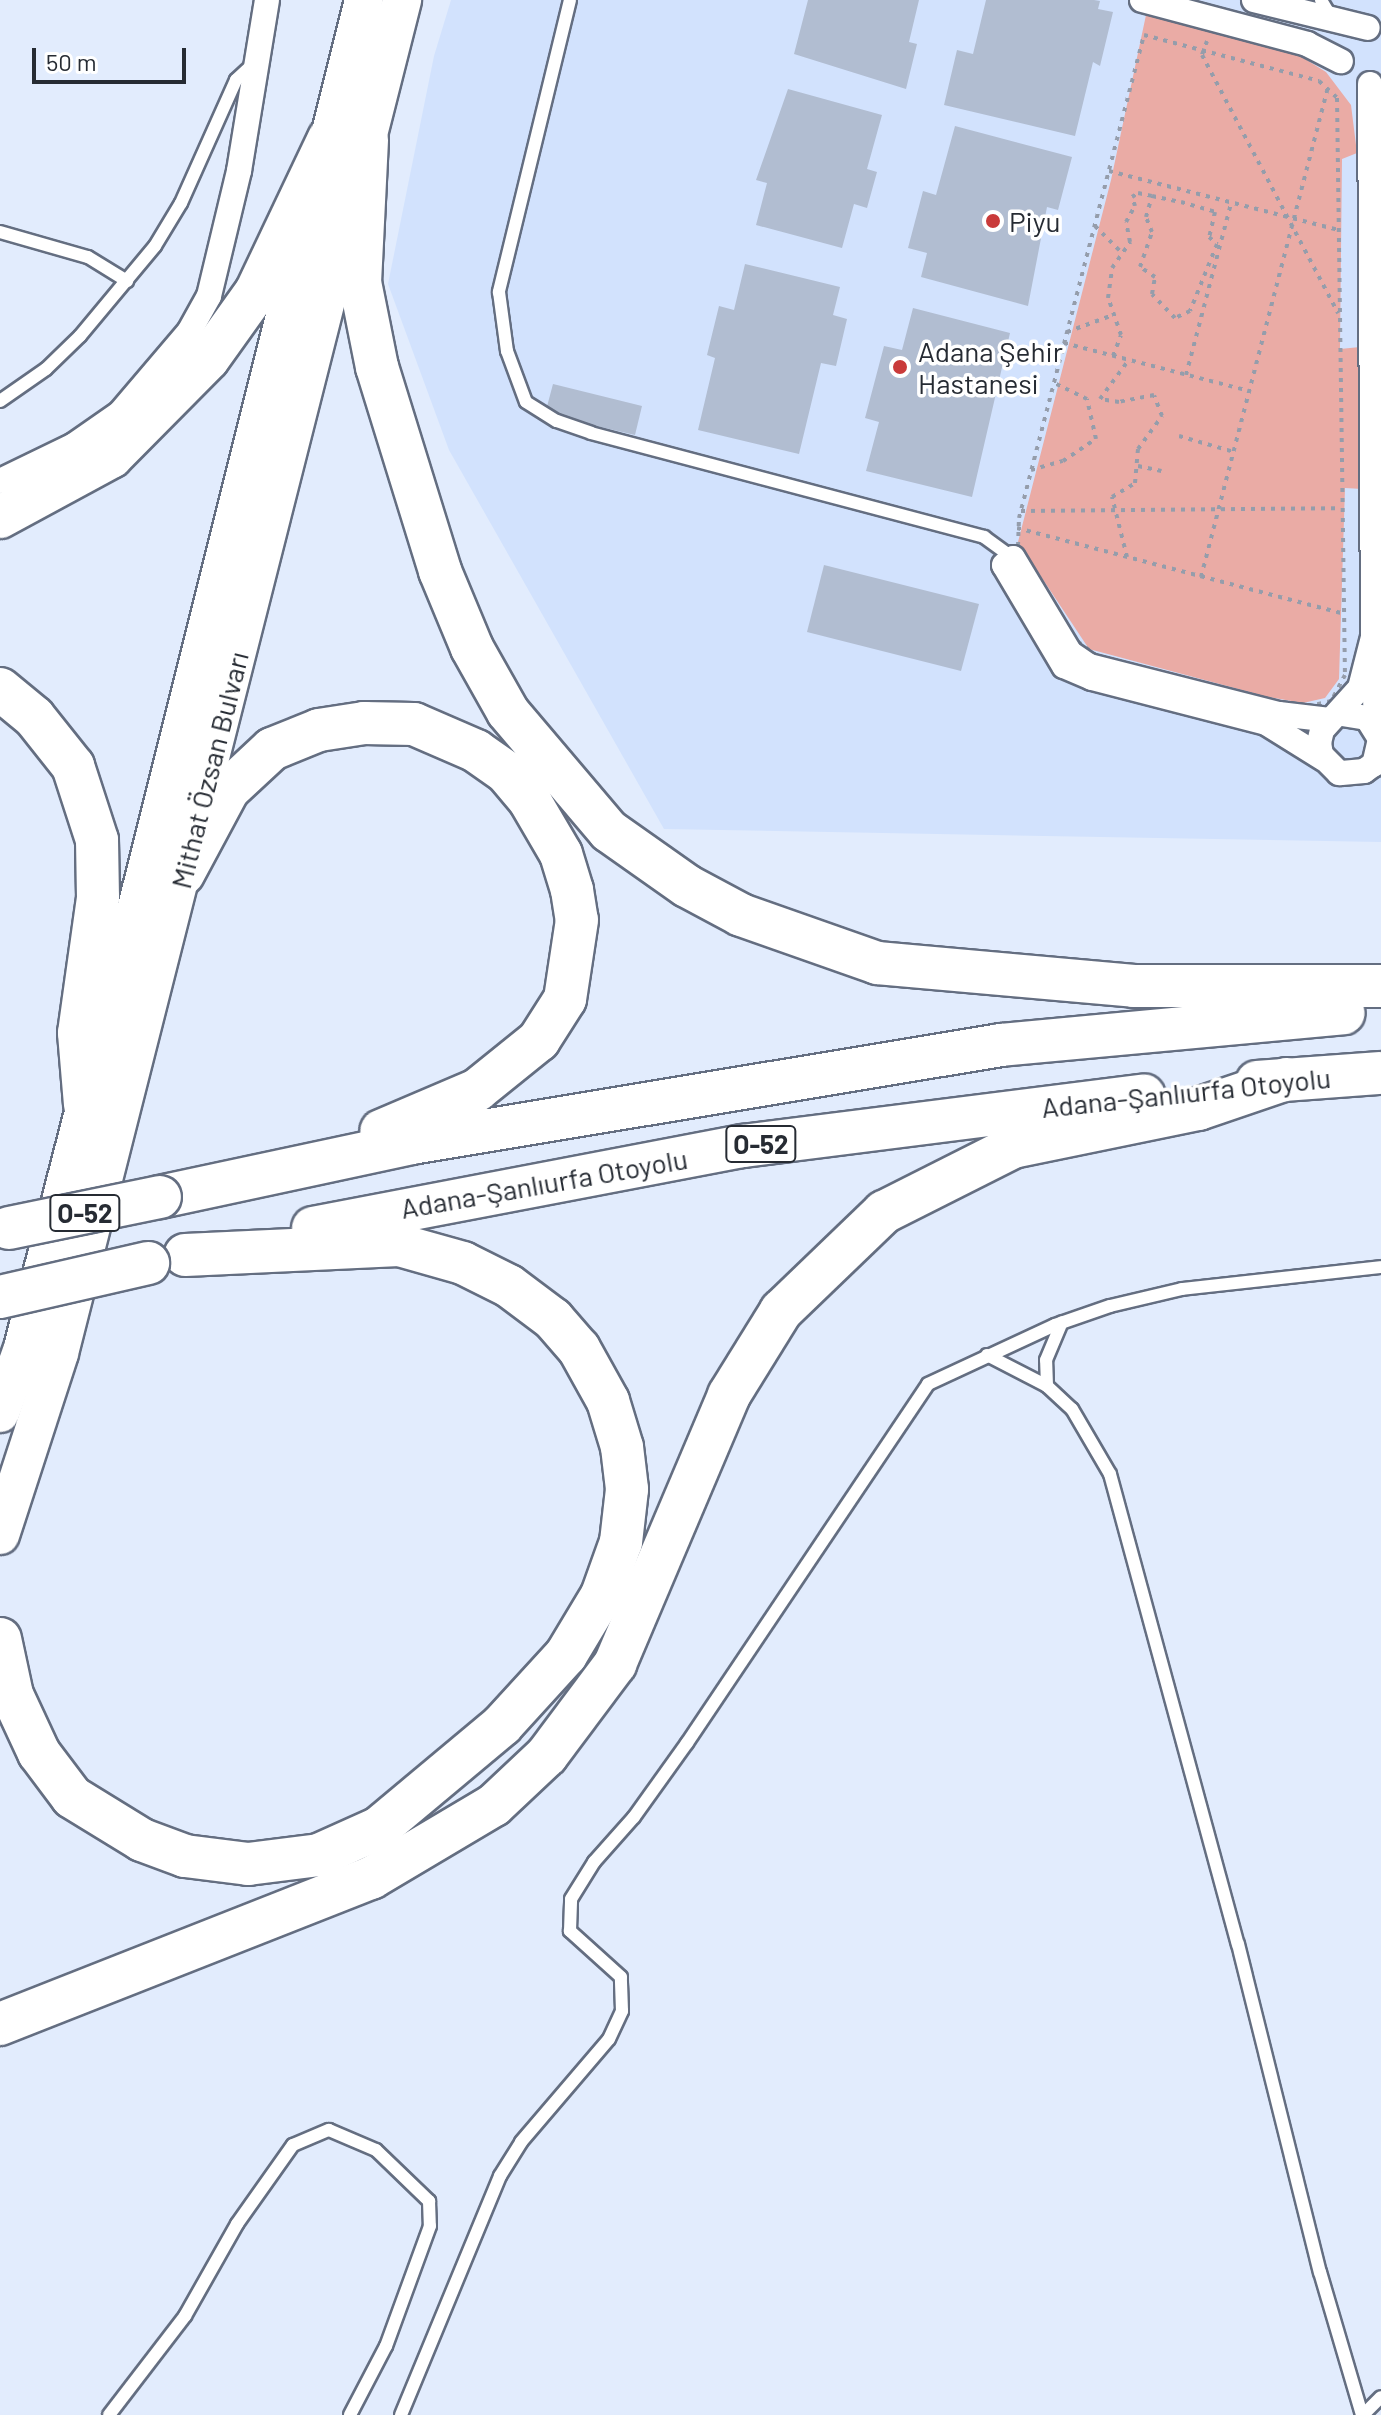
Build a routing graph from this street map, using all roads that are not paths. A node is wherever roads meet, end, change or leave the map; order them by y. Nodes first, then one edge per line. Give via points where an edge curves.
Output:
1 (267, 0) edge
2 (364, 0) edge
3 (402, 0) edge
4 (570, 0) edge
5 (1142, 0) edge
6 (1254, 0) edge
7 (1327, 10) edge
8 (1374, 29) edge
9 (258, 61) junction
10 (1341, 61) junction
11 (1376, 83) edge
12 (348, 139) junction
13 (0, 232) edge
14 (127, 281) junction
15 (1376, 360) edge
16 (0, 401) edge
17 (1376, 478) edge
18 (0, 481) edge
19 (0, 517) edge
20 (1013, 558) junction
21 (1373, 637) junction
22 (0, 689) edge
23 (1336, 717) junction
24 (1376, 727) junction
25 (1324, 759) junction
26 (1373, 774) edge
27 (183, 874) junction
28 (1381, 986) edge
29 (1381, 1010) edge
30 (1381, 1073) edge
31 (1286, 1079) junction
32 (85, 1105) junction
33 (273, 1173) junction
34 (5, 1229) edge
35 (166, 1259) junction
36 (1381, 1267) edge
37 (0, 1297) edge
38 (1062, 1322) junction
39 (987, 1355) junction
40 (1047, 1386) junction
41 (0, 1413) edge
42 (0, 1535) edge
43 (0, 1639) edge
44 (0, 2024) edge
45 (1381, 2397) edge
46 (109, 2415) edge
47 (350, 2415) edge
48 (401, 2415) edge
49 (1363, 2415) edge

1 - 9 street
2 - 12 main road, Mithat Özsan Bulvarı
3 - 12 main road, Mithat Özsan Bulvarı
4 - 20 lane via 499,292 507,351 526,402 591,433 984,537
5 - 10 street via 1307,44
6 - 7 street
7 - 8 street
8 - 10 street via 1347,38
9 - 14 lane via 236,80 175,214
9 - 18 street via 209,296 189,332 120,413 74,445
10 - 11 street via 1354,80
11 - 15 street
12 - 19 highway via 256,292 208,359 111,457
12 - 27 main road, Mithat Özsan Bulvarı
12 - 28 highway via 360,282 377,367 440,571 472,648 508,712 609,831 687,886 741,915 877,963 1120,985
12 - 32 main road, Mithat Özsan Bulvarı
13 - 14 lane via 75,252
14 - 16 lane via 46,369
15 - 17 street
17 - 21 street
20 - 23 street via 1076,660 1279,714
20 - 25 street via 1004,565 1064,666 1266,723
21 - 23 street via 1360,688
21 - 24 street
22 - 32 highway via 34,717 73,766 97,840 98,898 79,1033
23 - 24 street via 1367,718
23 - 25 street via 1319,743
24 - 26 street via 1380,752
25 - 26 street via 1339,773
27 - 33 highway via 228,790 272,749 319,730 364,723 414,724 476,751 506,772 549,832 572,890 574,962 565,999 539,1040 477,1090
27 - 42 main road, Mithat Özsan Bulvarı via 59,1353
29 - 33 highway, O-52 via 1001,1045 427,1140
30 - 31 highway, Adana-Şanlıurfa Otoyolu / O-52
31 - 35 highway, Adana-Şanlıurfa Otoyolu / O-52 via 743,1146 417,1205
31 - 44 highway via 1198,1109 1013,1147 884,1212 781,1311 729,1395 615,1664 547,1755 494,1805 371,1878
32 - 41 main road, Mithat Özsan Bulvarı via 23,1348
33 - 34 highway, O-52, bridge
35 - 37 highway, Adana-Şanlıurfa Otoyolu / O-52, bridge
35 - 43 highway via 399,1245 463,1263 509,1286 553,1319 579,1349 608,1401 622,1447 627,1489 621,1542 602,1595 566,1655 502,1725 379,1828 319,1855 248,1864 185,1856 142,1840 72,1797 39,1753 12,1695
36 - 38 lane via 1182,1289
38 - 39 lane
38 - 40 lane via 1046,1360
39 - 40 lane
39 - 48 lane via 928,1384 695,1731 571,1899 570,1931 621,1977 622,2011 609,2039 521,2142 500,2176
40 - 49 lane via 1072,1409 1110,1474 1238,1944 1320,2272
45 - 49 lane
46 - 47 lane via 185,2316 237,2224 293,2145 329,2130 376,2150 429,2201 430,2226 391,2333

